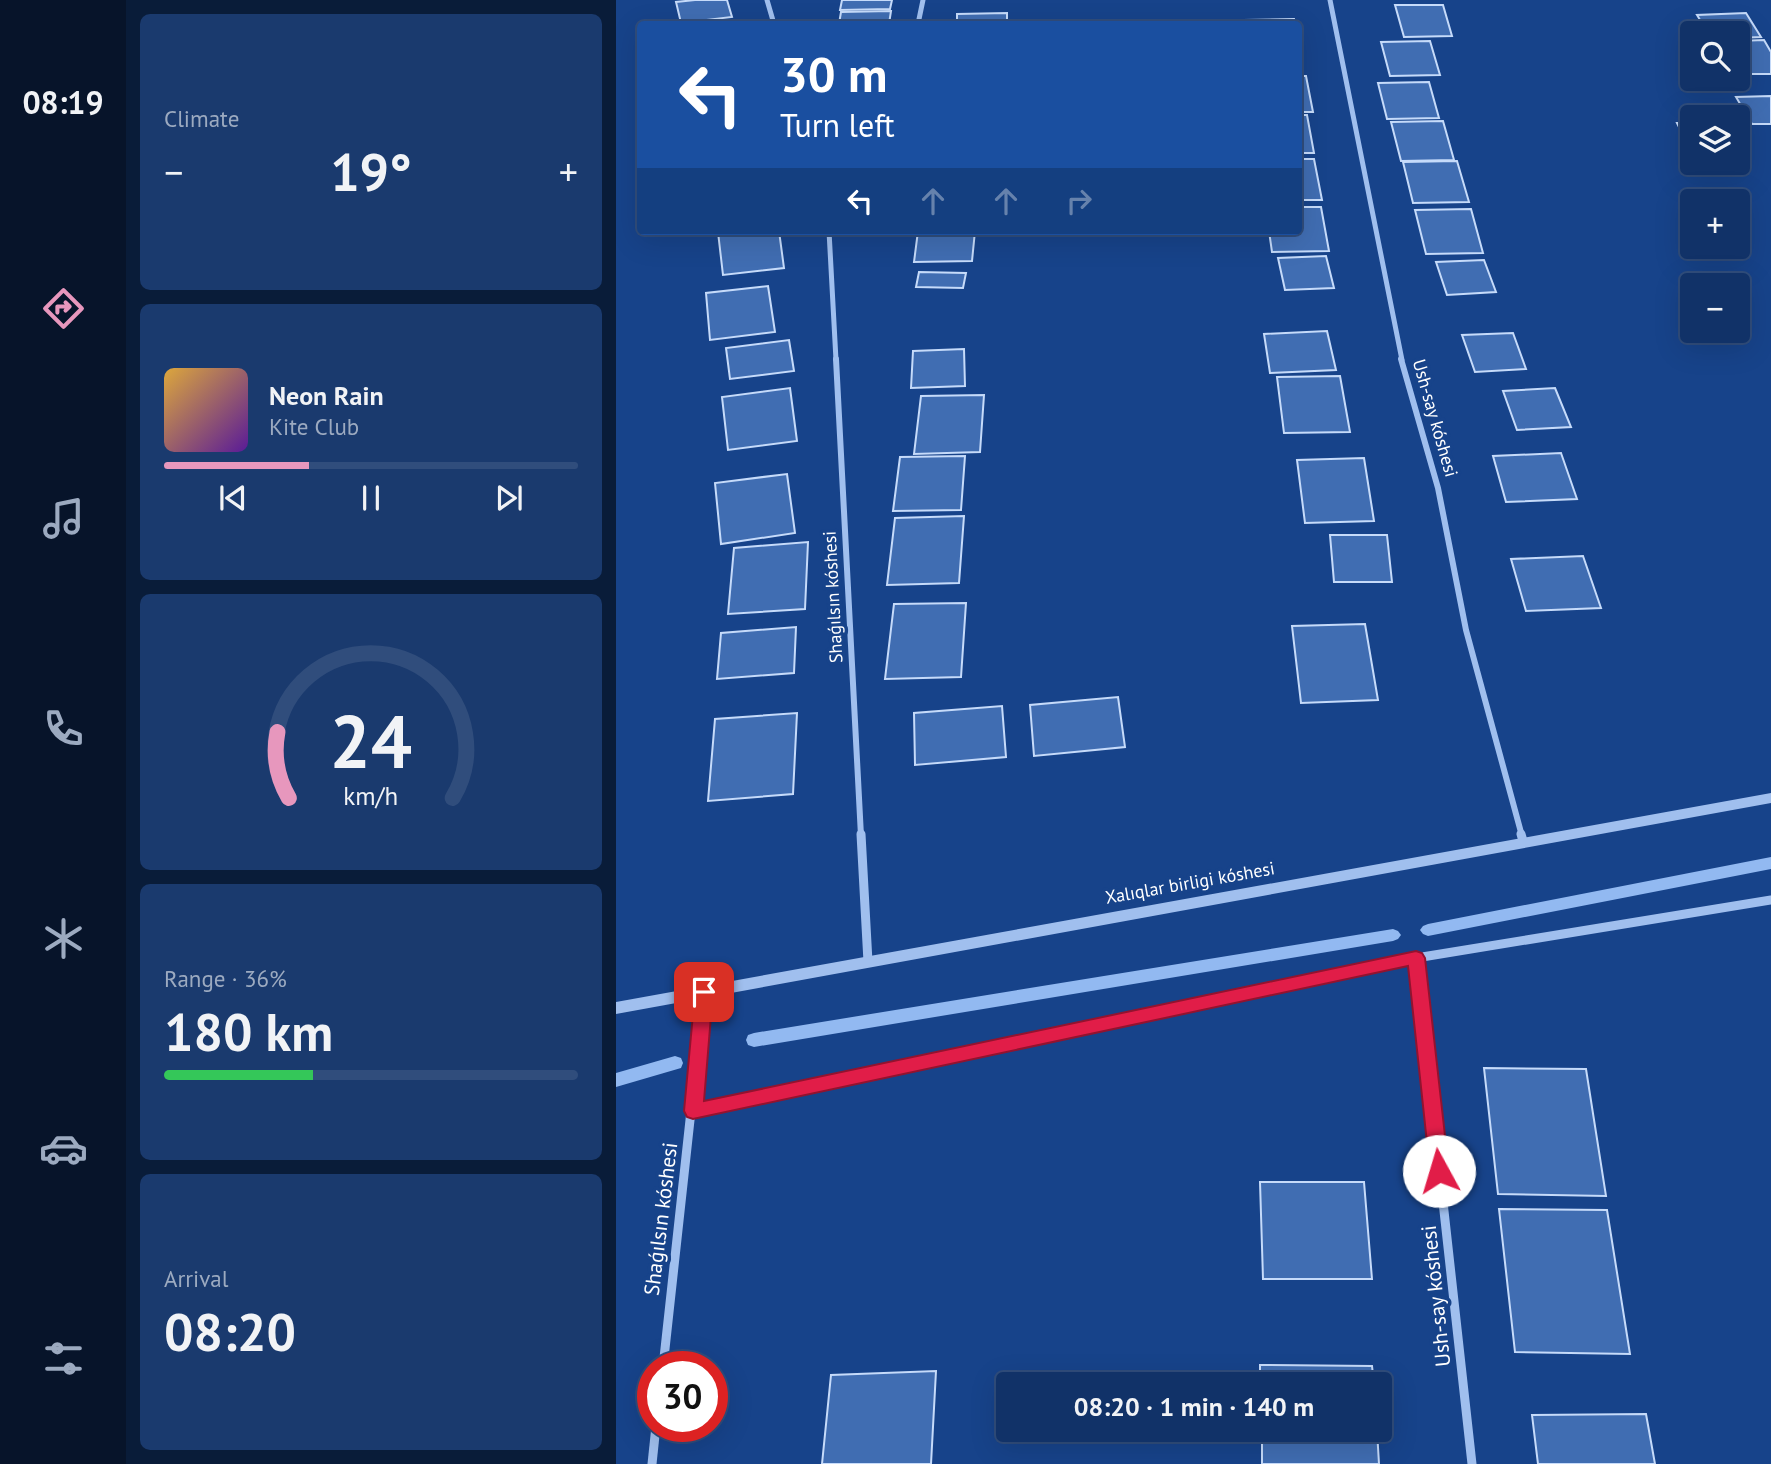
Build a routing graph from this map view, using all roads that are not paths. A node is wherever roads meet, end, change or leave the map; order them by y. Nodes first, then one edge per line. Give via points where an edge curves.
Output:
1 (767, 0) edge
2 (923, 0) edge
3 (1330, 0) edge
4 (773, 21) edge
5 (919, 21) edge
6 (829, 235) edge
7 (1771, 798) edge
8 (1523, 841) junction
9 (1771, 900) edge
10 (1416, 958) junction
11 (868, 962) junction
12 (704, 992) junction
13 (616, 1008) edge
14 (693, 1111) junction
15 (665, 1351) edge
16 (654, 1442) edge
17 (652, 1464) edge
18 (1472, 1464) edge

1 - 4 street
2 - 5 street
3 - 8 street, Ush-say kóshesi via 1395,337 1438,488 1466,630
6 - 11 street, Shaǵılsın kóshesi
7 - 8 street, Xalıqlar birligi kóshesi
8 - 11 street, Xalıqlar birligi kóshesi
9 - 10 street
10 - 14 street
10 - 18 street, Ush-say kóshesi
11 - 12 street, Xalıqlar birligi kóshesi
12 - 13 street, Xalıqlar birligi kóshesi
12 - 14 street, Shaǵılsın kóshesi
14 - 15 street, Shaǵılsın kóshesi
16 - 17 street

